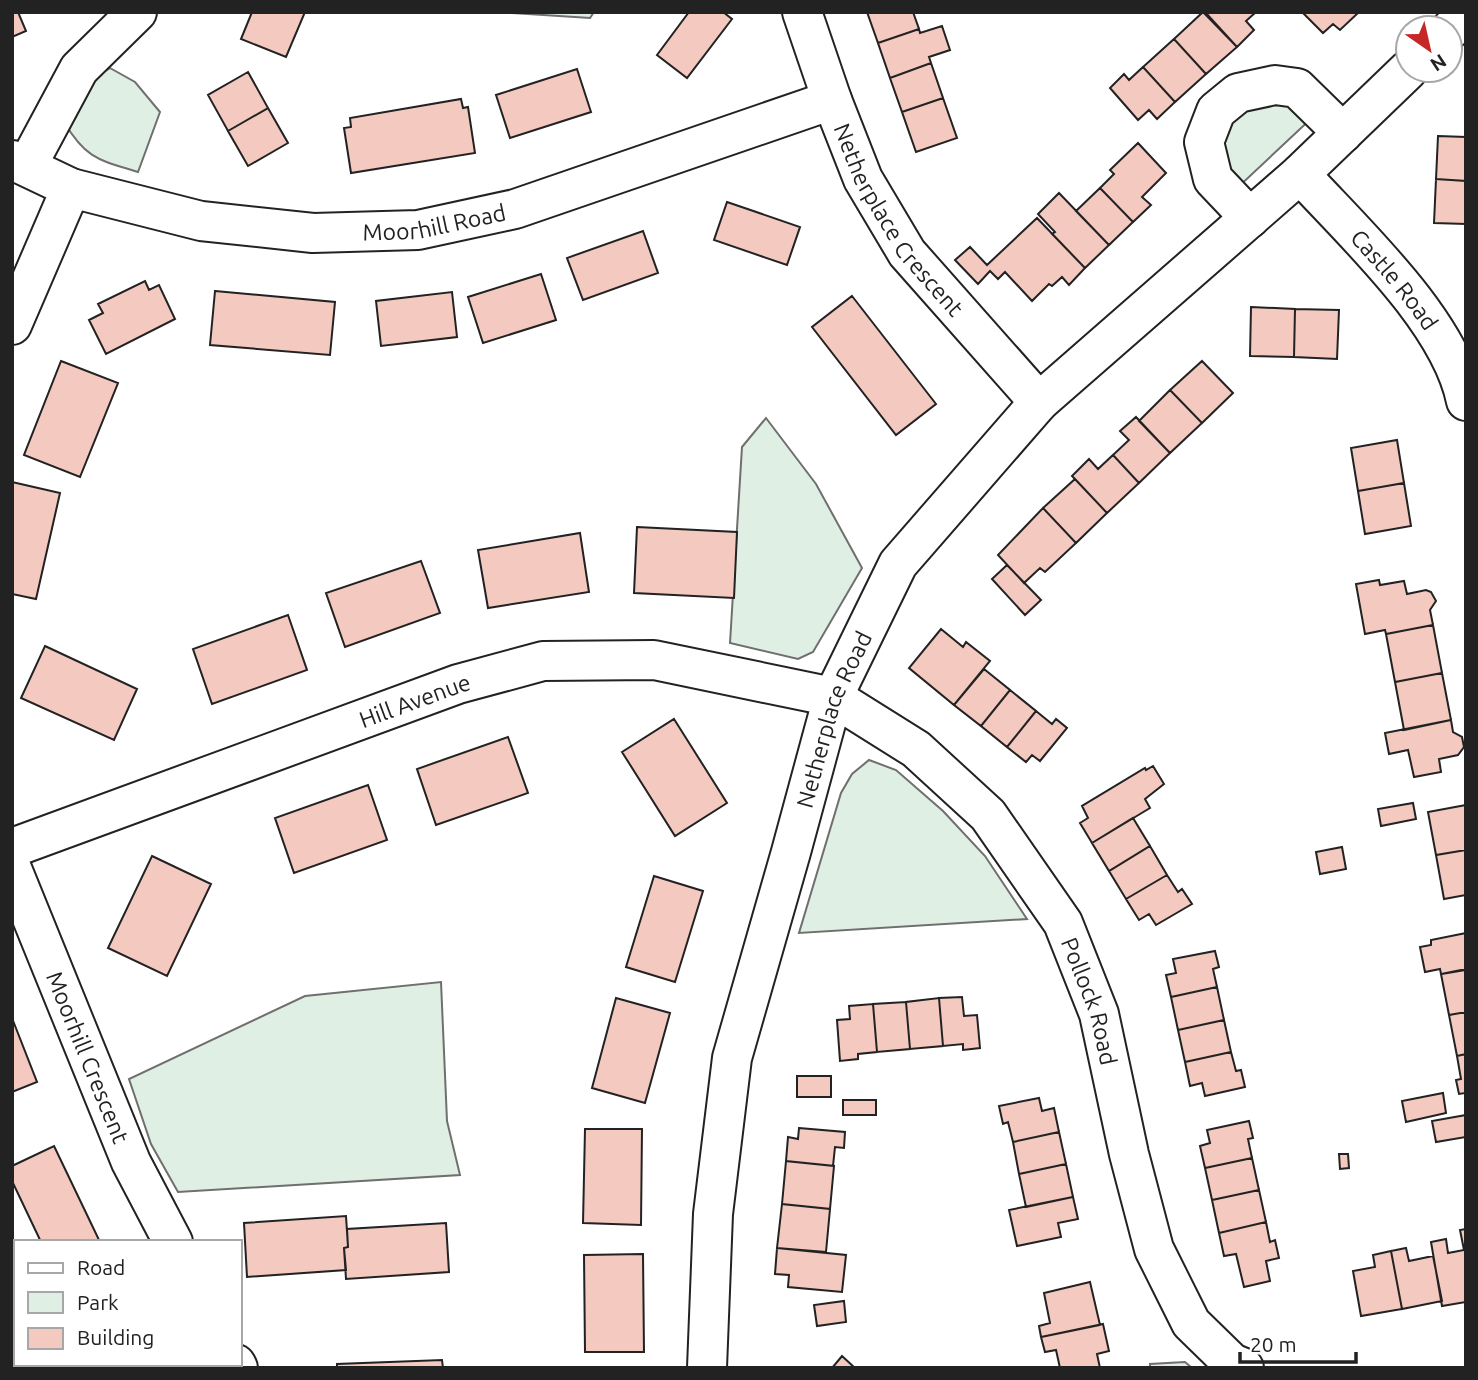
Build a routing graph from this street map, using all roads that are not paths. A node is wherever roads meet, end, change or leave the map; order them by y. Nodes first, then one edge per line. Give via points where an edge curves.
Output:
1 (137, 12) edge
2 (802, 12) edge
3 (1394, 84) edge
4 (832, 100) junction
5 (1343, 133) junction
6 (20, 163) edge
7 (1300, 174) junction
8 (71, 188) junction
9 (1250, 218) junction
10 (12, 325) edge
11 (1466, 401) edge
12 (1039, 402) junction
13 (833, 697) junction
14 (12, 848) edge
15 (12, 869) edge
16 (172, 1240) edge
17 (708, 1366) edge
18 (1244, 1368) edge

1 - 6 street, Moorhill Road via 79,69
2 - 4 street, Netherplace Crescent
3 - 5 street, Netherplace Road
4 - 8 street, Moorhill Road via 515,209 418,230 313,233 201,221
4 - 12 street, Netherplace Crescent via 863,179 907,253
5 - 7 street, Netherplace Road
5 - 9 street via 1297,89 1275,85 1238,93 1216,111 1205,142 1213,179
6 - 8 street, Moorhill Road
7 - 9 street, Netherplace Road
7 - 11 street, Castle Road via 1434,327 1452,357
8 - 10 street
9 - 12 street, Netherplace Road
12 - 13 street, Netherplace Road via 898,564
13 - 14 street, Hill Avenue via 654,660 543,661 458,684
13 - 17 street, Netherplace Road via 732,1058 713,1214
13 - 18 street, Pollock Road via 916,749 988,815 1063,923 1099,1014 1154,1249 1191,1323 1232,1363
15 - 16 street, Moorhill Crescent via 131,1162

